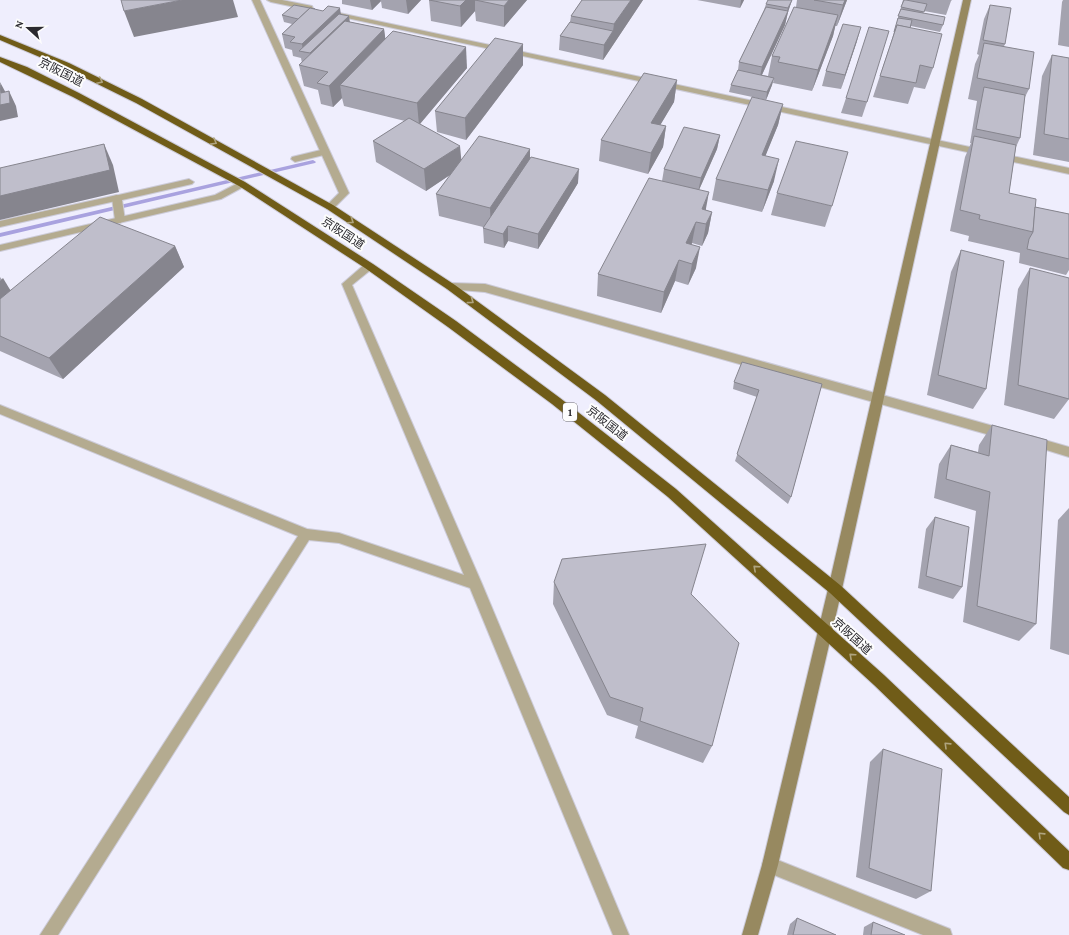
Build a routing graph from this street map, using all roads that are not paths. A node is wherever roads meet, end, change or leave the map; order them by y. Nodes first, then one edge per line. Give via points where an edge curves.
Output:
1 (256, 0) edge
2 (271, 0) edge
3 (967, 0) edge
4 (0, 37) edge
5 (0, 59) edge
6 (934, 142) junction
7 (326, 152) junction
8 (295, 159) dead end
9 (1069, 171) edge
10 (189, 182) dead end
11 (242, 184) junction
12 (117, 199) junction
13 (330, 207) junction
14 (120, 218) junction
15 (0, 224) edge
16 (0, 248) edge
17 (369, 266) junction
18 (451, 287) junction
19 (877, 398) junction
20 (0, 409) edge
21 (1069, 452) edge
22 (306, 534) junction
23 (475, 584) junction
24 (835, 589) junction
25 (825, 631) junction
26 (1069, 807) edge
27 (1069, 862) edge
28 (770, 865) junction
29 (48, 935) edge
30 (621, 935) edge
31 (750, 935) edge
32 (944, 935) edge

1 - 7 street
2 - 6 street
3 - 6 street
4 -> 13 highway, 京阪国道 via 66,65 139,101
5 - 11 highway, 京阪国道 / 1 via 76,95
6 - 9 street
6 - 19 street
7 - 8 street
7 - 13 street via 344,193
10 - 12 street
11 - 14 street via 218,197
11 - 17 highway, 京阪国道 / 1
12 - 14 street
12 - 15 street
13 -> 18 highway, 京阪国道
14 - 16 street
17 - 23 street via 347,284
25 -> 17 highway, 京阪国道 / 1 via 672,493 556,401
18 - 19 street via 485,288
18 -> 24 highway, 京阪国道 via 602,398
19 - 21 street
19 - 24 street
20 - 22 street
22 - 23 street via 339,538
22 - 29 street
23 - 30 street
24 - 25 street
24 - 26 highway, 京阪国道
27 -> 25 highway, 京阪国道 / 1
25 - 28 street
28 - 31 street
28 - 32 street

